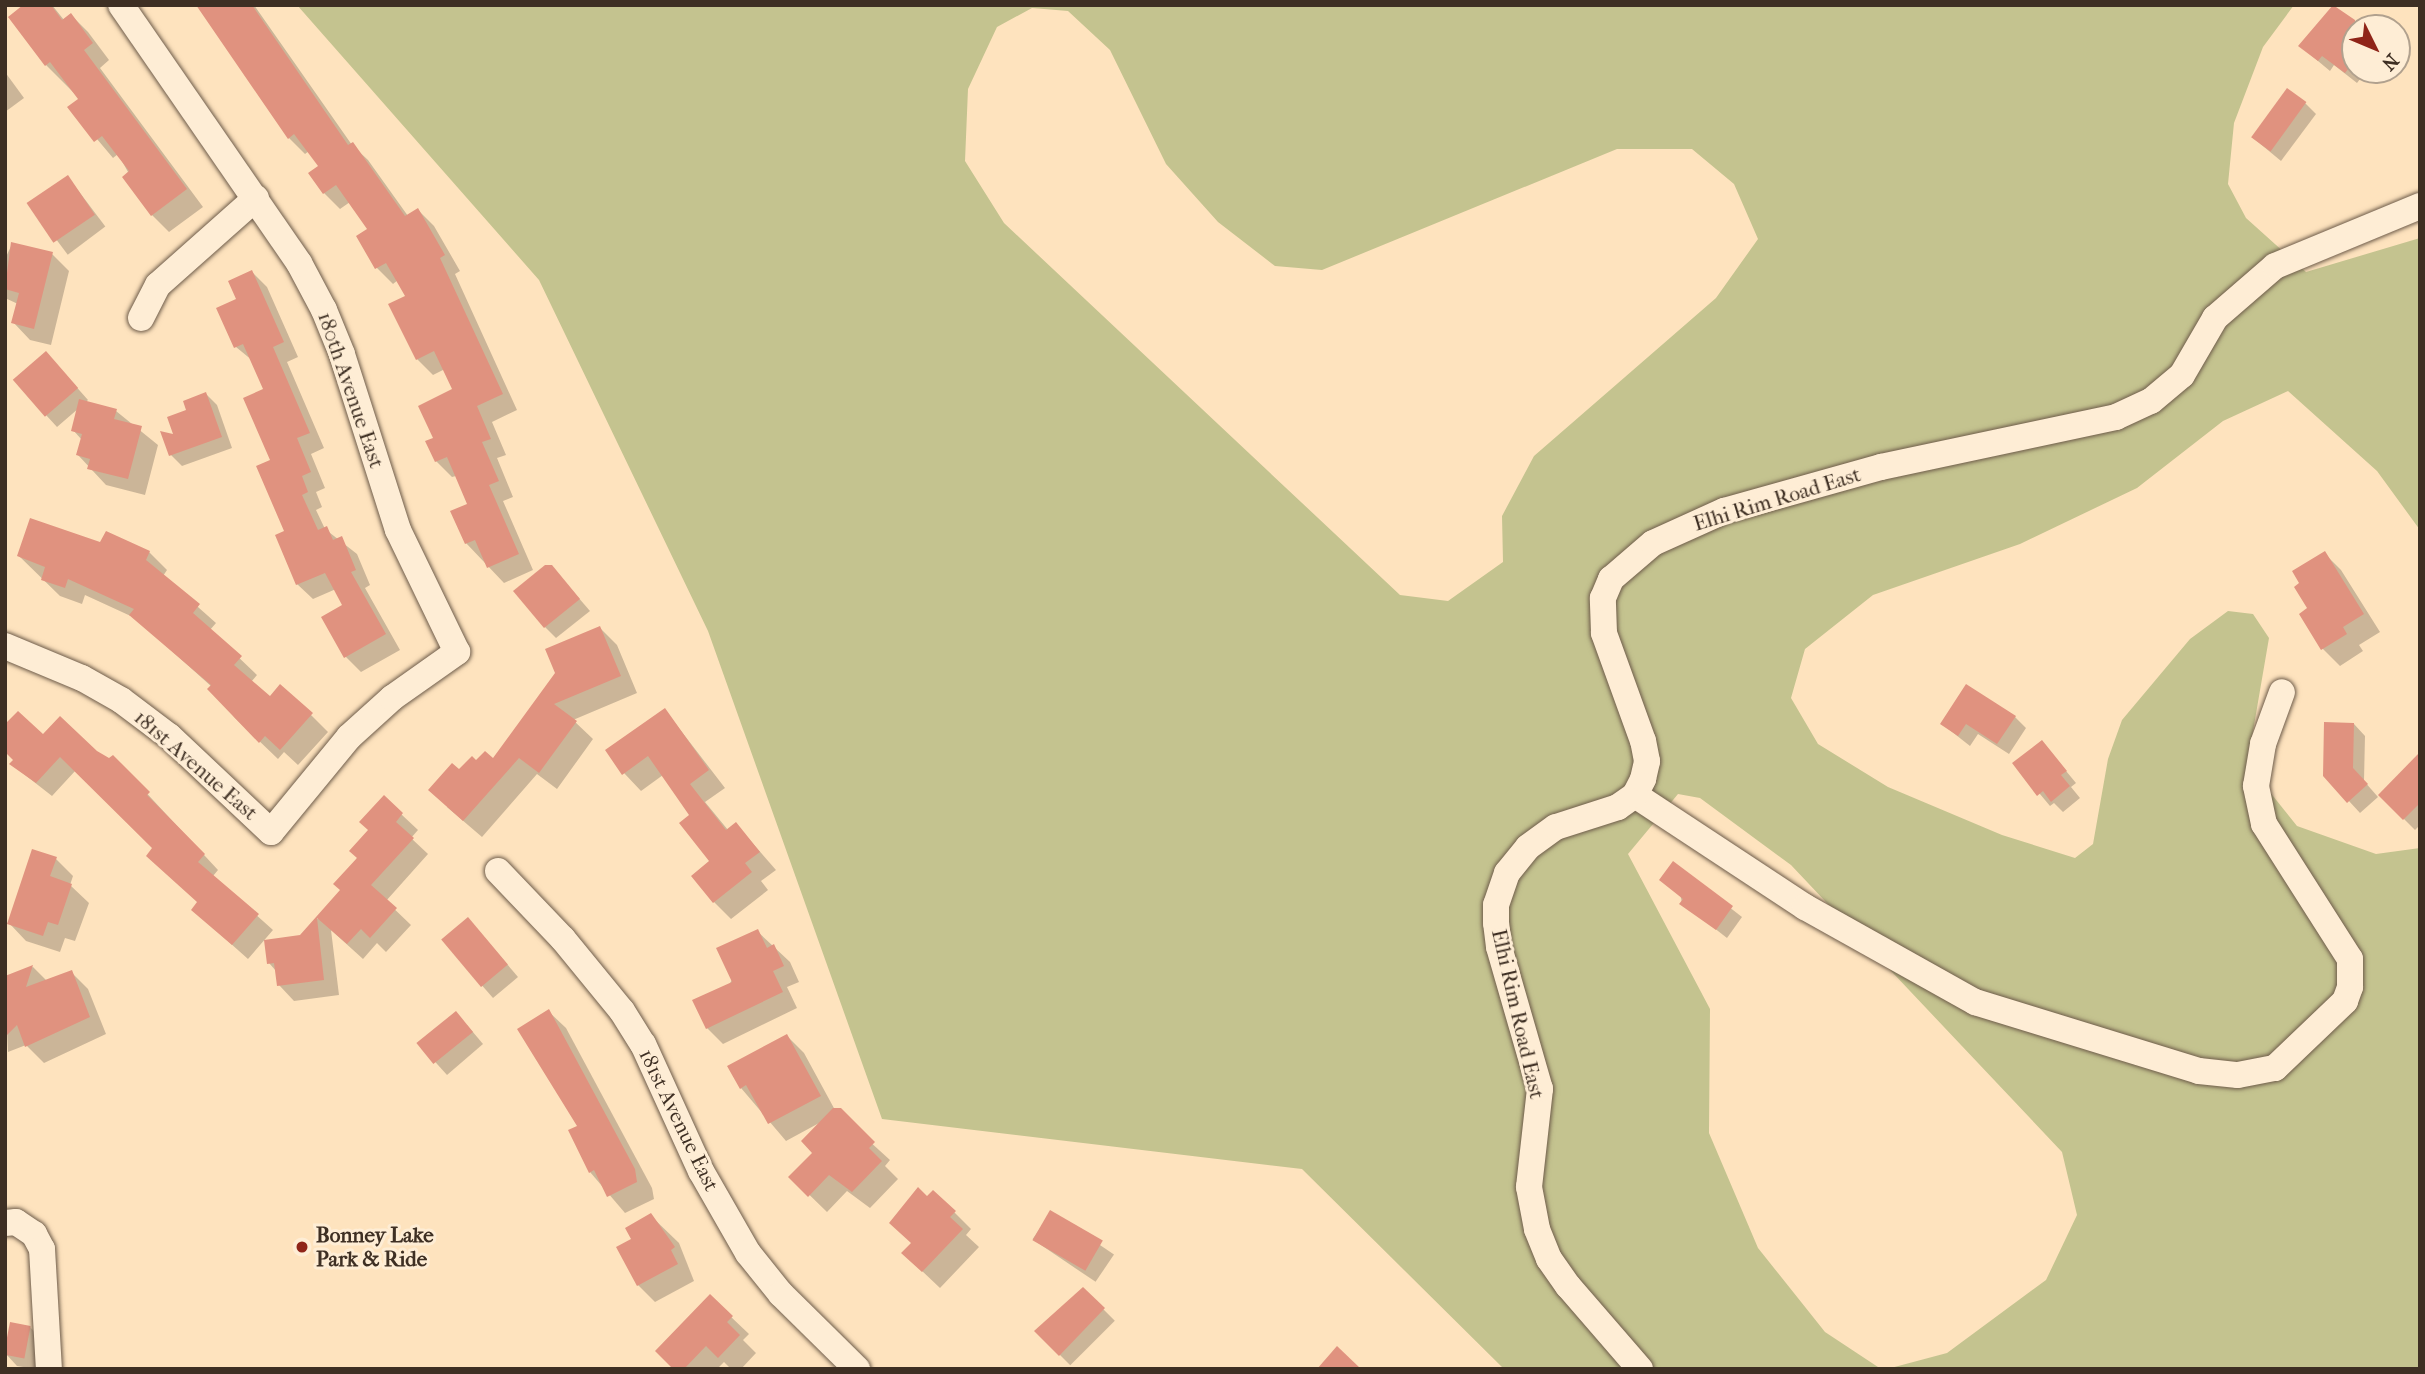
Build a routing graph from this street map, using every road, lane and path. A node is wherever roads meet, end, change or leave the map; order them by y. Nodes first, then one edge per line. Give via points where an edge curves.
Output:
1 (121, 5) edge
2 (256, 198) junction
3 (2420, 206) edge
4 (141, 318) dead end
5 (5, 646) edge
6 (2283, 692) dead end
7 (1634, 795) junction
8 (271, 832) joint
9 (498, 871) dead end
10 (5, 1223) edge
11 (49, 1369) edge
12 (857, 1369) edge
13 (1640, 1369) edge

1 - 2 street, 180th Avenue East
2 - 4 street via 158,285
2 - 8 street, 180th Avenue East via 324,310 398,530 457,652 392,698 349,737
3 - 7 street, Elhi Rim Road East via 2274,266 2215,318 2174,384 2128,411 1881,467 1737,508 1684,528 1629,561 1611,579 1601,612 1647,761
5 - 8 street, 181st Avenue East via 82,678 121,701 169,736
6 - 7 street via 2263,744 2256,786 2264,824 2350,959 2350,987 2345,1002 2275,1068 2238,1075 2199,1071 1975,1002 1805,907
7 - 13 street, Elhi Rim Road East via 1602,815 1544,834 1507,873 1496,905 1499,947 1540,1089 1529,1187 1537,1229 1549,1259 1568,1286
9 - 12 street, 181st Avenue East via 563,939 643,1044 701,1171 748,1253
10 - 11 street via 16,1222 34,1234 42,1250

